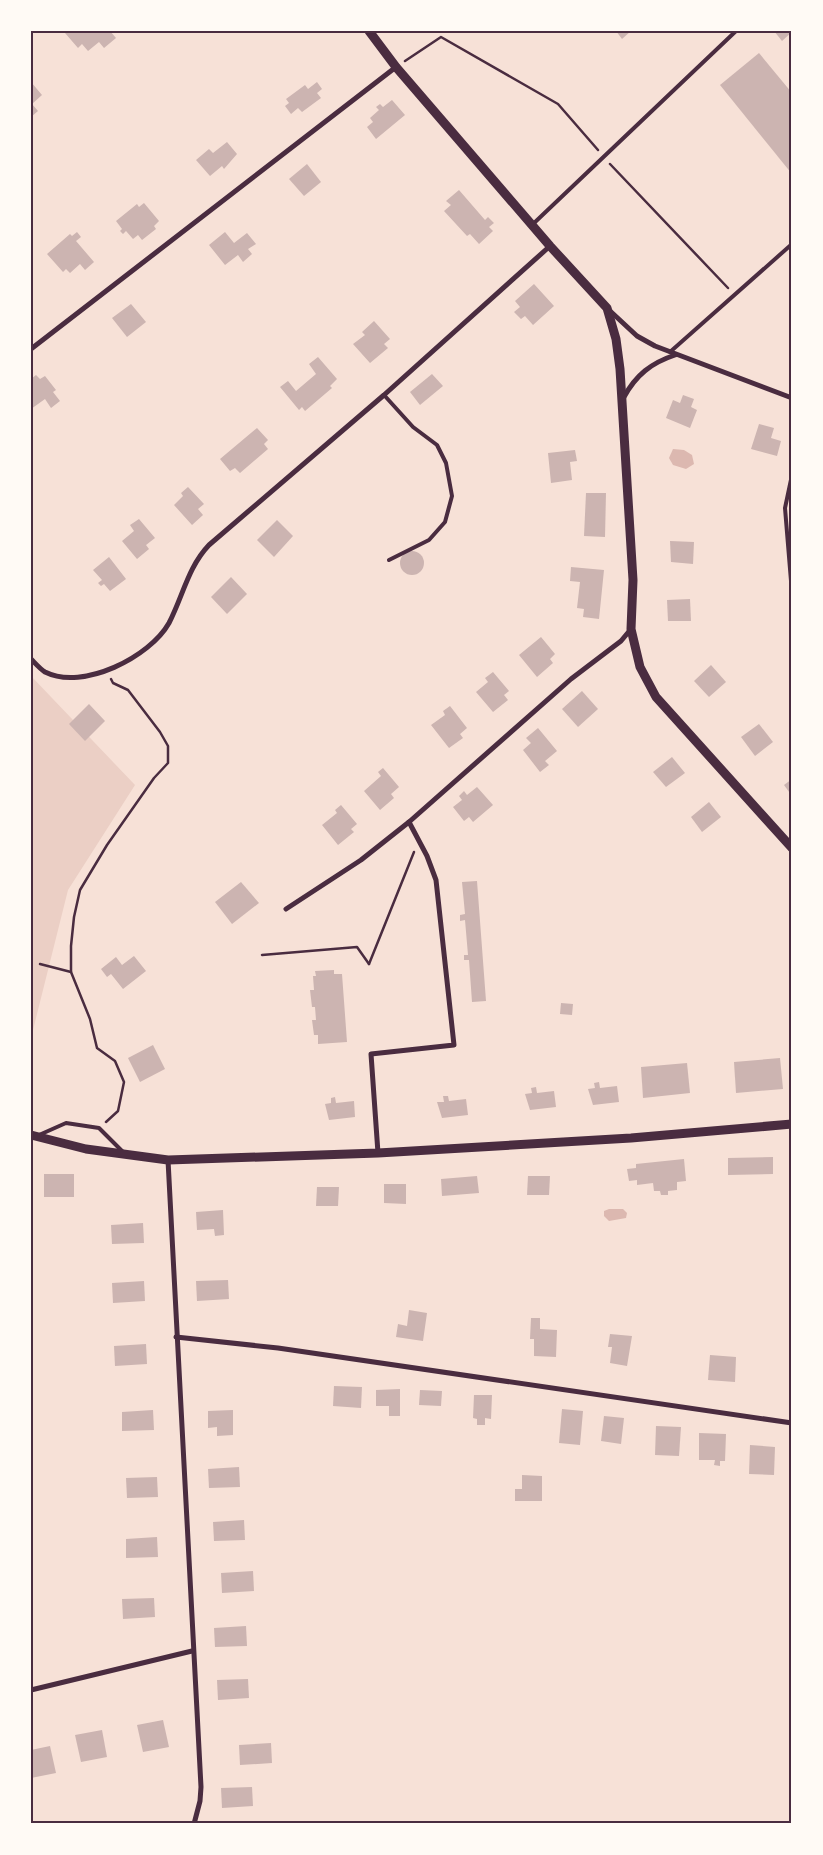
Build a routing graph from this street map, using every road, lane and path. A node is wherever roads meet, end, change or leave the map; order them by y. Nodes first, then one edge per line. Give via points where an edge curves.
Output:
1 (369, 31) edge
2 (736, 31) edge
3 (396, 67) junction
4 (604, 158) junction
5 (534, 224) junction
6 (792, 244) edge
7 (550, 246) junction
8 (734, 295) junction
9 (607, 308) junction
10 (31, 349) edge
11 (669, 353) junction
12 (676, 355) junction
13 (384, 395) junction
14 (792, 398) edge
15 (622, 400) junction
16 (792, 475) edge
17 (389, 560) dead end
18 (792, 593) edge
19 (631, 629) junction
20 (31, 659) edge
21 (108, 670) junction
22 (409, 822) junction
23 (418, 838) junction
24 (792, 848) edge
25 (286, 909) dead end
26 (262, 956) dead end
27 (40, 964) dead end
28 (71, 972) junction
29 (792, 1124) edge
30 (100, 1128) junction
31 (34, 1136) edge
32 (378, 1153) junction
33 (126, 1155) junction
34 (168, 1160) junction
35 (176, 1337) junction
36 (792, 1422) edge
37 (192, 1651) junction
38 (31, 1690) edge
39 (194, 1824) edge

1 - 3 street
2 - 4 lane
3 - 4 path via 441,37 558,104
3 - 5 street
3 - 10 street
4 - 5 lane
4 - 8 path
5 - 7 street
6 - 8 lane
7 - 9 street
7 - 13 street
8 - 11 lane
9 - 11 street via 637,336
9 - 15 street via 618,351
11 - 12 street
12 - 14 street
12 - 15 street via 646,368
13 - 17 lane via 413,427 437,445 446,463 452,496 445,522 429,540
13 - 21 street via 209,545 191,569 168,624 140,652
15 - 19 street via 633,587
16 - 18 lane via 785,508
19 - 22 street
19 - 24 street via 640,668 656,697
20 - 21 street via 45,671 62,676 80,677
21 - 28 path via 113,683 128,690 160,732 168,746 168,762 107,845 80,890 71,946
22 - 23 street
22 - 25 street via 361,860
23 - 26 path via 412,862 369,964 357,947
23 - 32 street via 437,888 454,1045 371,1054
27 - 28 path
28 - 30 path via 90,1019 97,1048 115,1061 124,1082 118,1111
29 - 32 street via 631,1138
30 - 31 lane via 66,1122
30 - 33 lane
31 - 33 street
32 - 34 street
33 - 34 street
34 - 35 street
35 - 36 street via 288,1349
35 - 37 street
37 - 38 street
37 - 39 street via 201,1787

